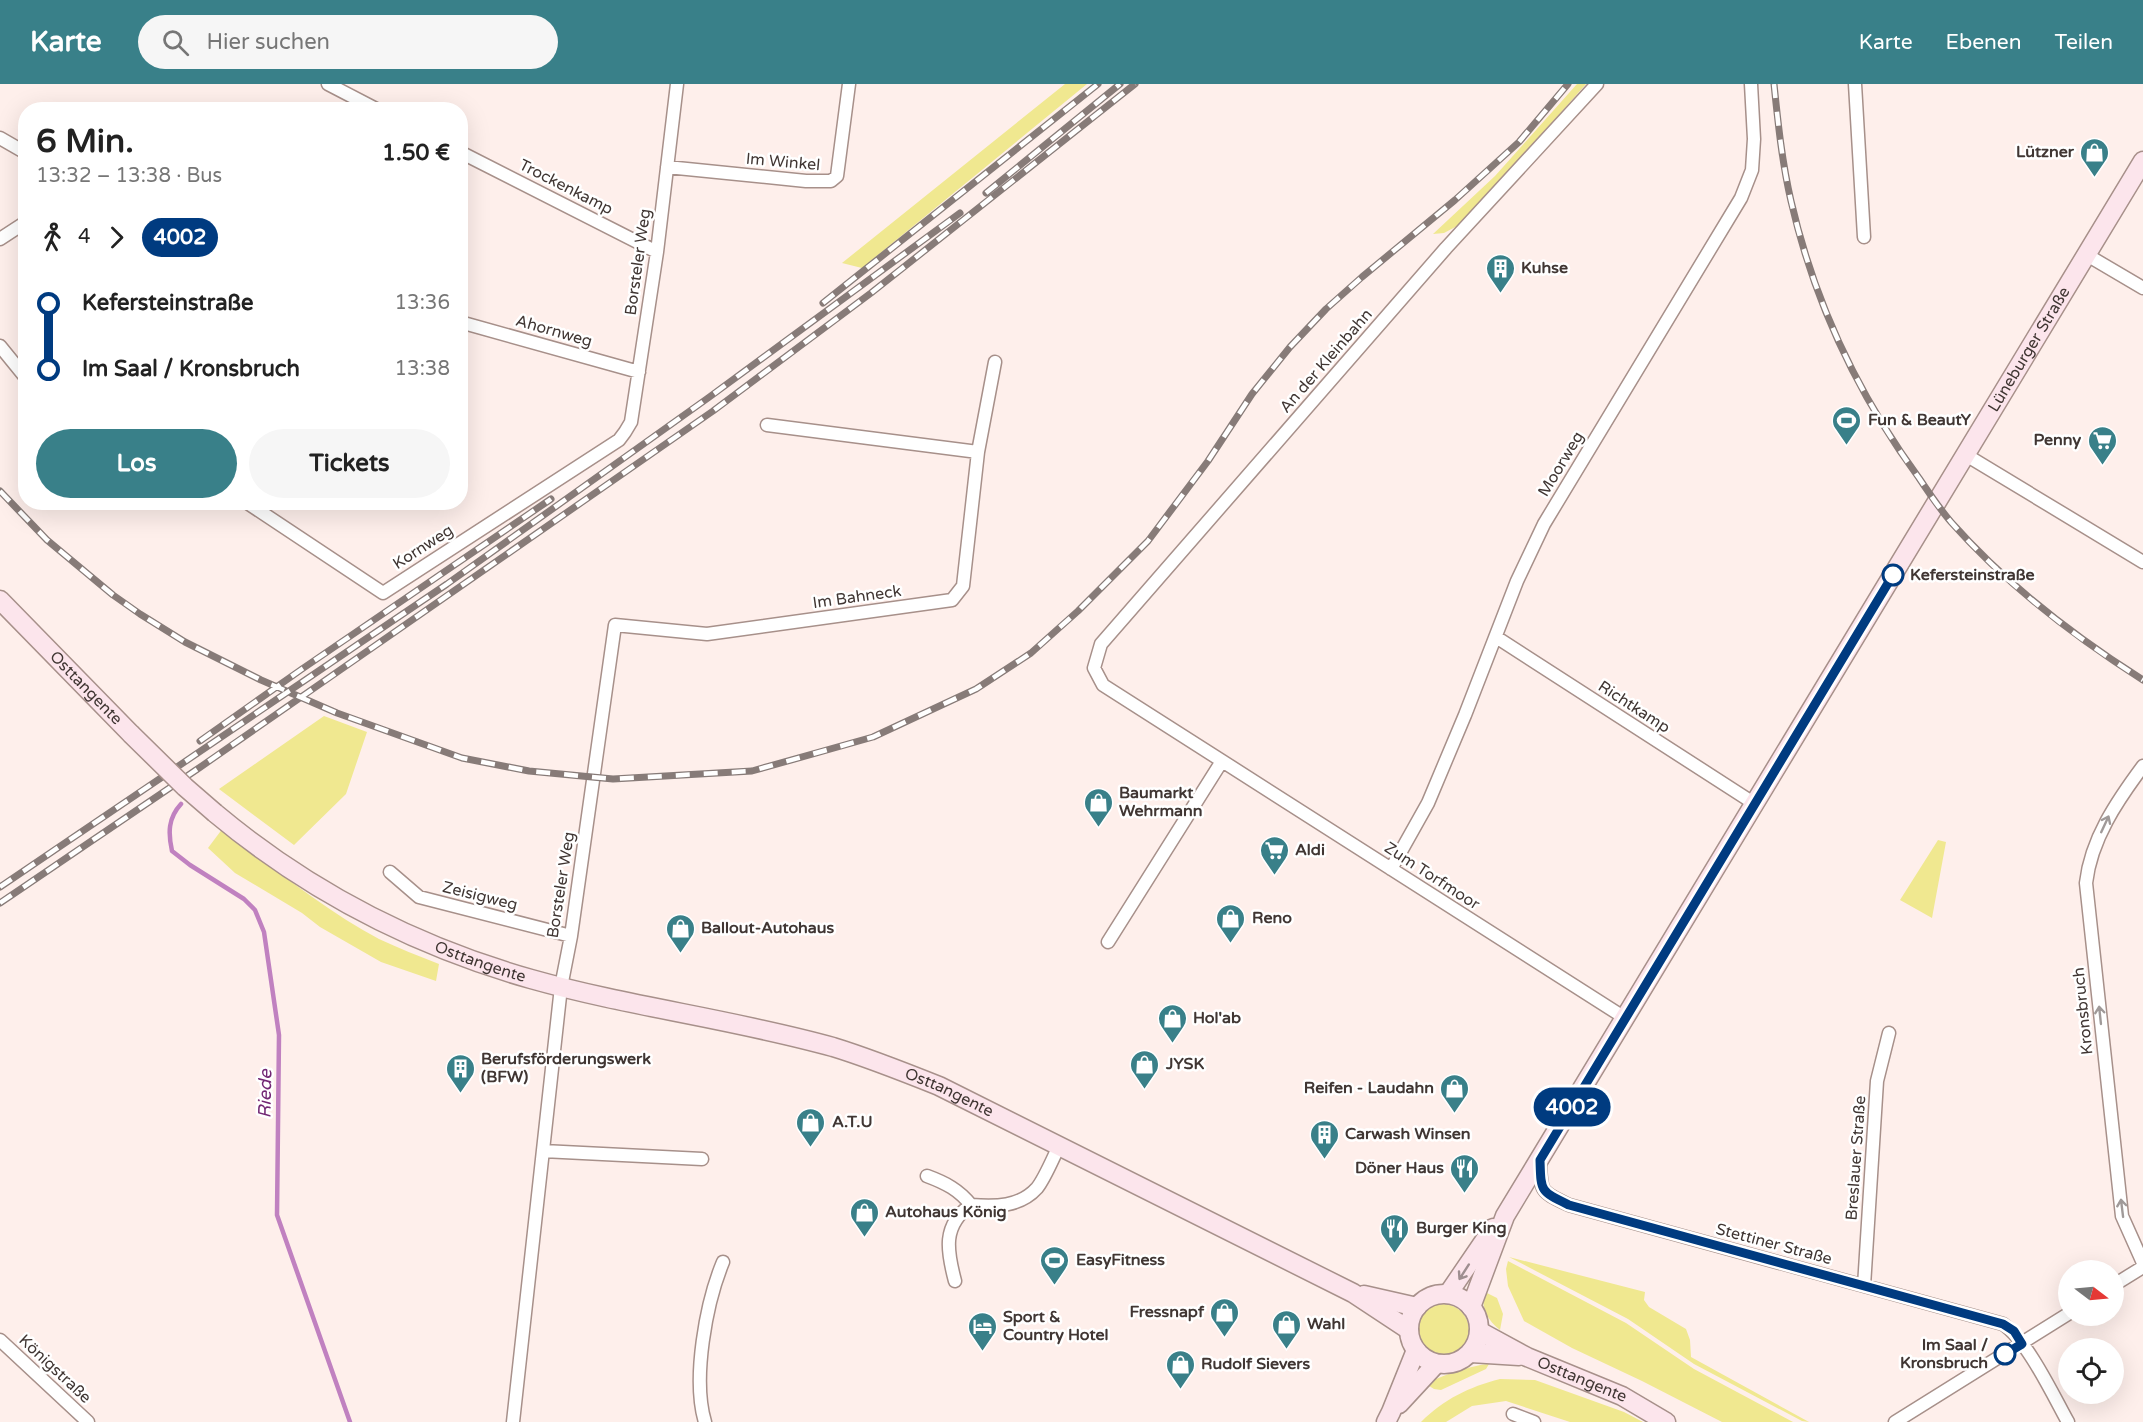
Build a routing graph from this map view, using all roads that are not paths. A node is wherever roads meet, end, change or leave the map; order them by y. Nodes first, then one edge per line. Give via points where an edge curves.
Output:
1 (328, 84) edge
2 (677, 84) edge
3 (849, 84) edge
4 (1597, 84) edge
5 (1751, 84) edge
6 (1855, 84) edge
7 (344, 88) edge
8 (366, 102) edge
9 (0, 138) edge
10 (18, 148) edge
11 (468, 156) edge
12 (2143, 161) edge
13 (667, 167) junction
14 (18, 227) edge
15 (1864, 237) dead end
16 (0, 239) edge
17 (657, 252) junction
18 (2086, 255) junction
19 (2143, 288) edge
20 (468, 324) edge
21 (0, 346) edge
22 (995, 362) dead end
23 (18, 368) edge
24 (639, 372) junction
25 (767, 424) dead end
26 (619, 440) joint
27 (978, 452) junction
28 (1966, 455) junction
29 (258, 510) edge
30 (2143, 562) edge
31 (0, 600) edge
32 (615, 625) joint
33 (1496, 637) junction
34 (1094, 668) joint
35 (1222, 761) junction
36 (2143, 766) edge
37 (1755, 804) junction
38 (1391, 869) junction
39 (390, 872) dead end
40 (571, 936) junction
41 (1108, 942) dead end
42 (561, 987) junction
43 (1625, 1018) junction
44 (1889, 1033) dead end
45 (1059, 1146) junction
46 (543, 1151) junction
47 (702, 1159) dead end
48 (1540, 1160) junction
49 (927, 1176) dead end
50 (972, 1205) junction
51 (1505, 1216) junction
52 (723, 1262) dead end
53 (2143, 1265) edge
54 (2124, 1278) edge
55 (955, 1281) dead end
56 (1864, 1286) junction
57 (1353, 1293) junction
58 (1448, 1294) junction
59 (1417, 1307) junction
60 (1471, 1307) junction
61 (2058, 1321) edge
62 (1409, 1330) junction
63 (1479, 1331) junction
64 (0, 1340) edge
65 (2022, 1344) junction
66 (1416, 1350) junction
67 (1470, 1353) junction
68 (1527, 1357) junction
69 (1436, 1364) junction
70 (1514, 1414) dead end
71 (1389, 1417) edge
72 (88, 1422) edge
73 (513, 1422) edge
74 (705, 1422) edge
75 (1534, 1422) edge
76 (1666, 1422) edge
77 (1895, 1422) edge
78 (2068, 1422) edge

1 - 7 street
2 - 13 street, Borsteler Weg
3 - 13 street, Im Winkel via 837,176 831,181
4 - 34 street, An der Kleinbahn via 1446,248 1101,644
5 - 33 street, Moorweg via 1752,170 1741,198 1544,524
6 - 15 street
7 - 8 street
9 - 10 street
11 - 17 street, Trockenkamp
12 - 18 main road, Lüneburger Straße
13 - 17 street, Borsteler Weg
14 - 16 street
17 - 24 street, Borsteler Weg
18 - 19 street
18 - 28 main road, Lüneburger Straße
20 - 24 street, Ahornweg
21 - 23 street
22 - 27 street, Im Bahneck
24 - 26 street, Borsteler Weg via 631,422
25 - 27 street
26 - 29 street, Kornweg via 383,593
27 - 32 street, Im Bahneck via 963,586 952,600 707,634
28 - 30 street
28 - 37 main road, Lüneburger Straße
31 - 42 main road, Osttangente, bridge via 185,787 276,861 364,913 441,948
32 - 40 street, Borsteler Weg
33 - 37 street, Richtkamp
33 - 38 street, Moorweg via 1428,802
34 - 35 street, Zum Torfmoor via 1103,685
35 - 38 street, Zum Torfmoor
35 - 41 street
53 -> 36 street, Kronsbruch via 2122,1216 2086,883 2106,822
37 - 43 main road, Lüneburger Straße
38 - 43 street, Zum Torfmoor
39 - 40 street, Zeisigweg via 419,897
40 - 42 street, Borsteler Weg
42 - 45 main road, Osttangente via 800,1039 856,1055 939,1086
42 - 46 street, Borsteler Weg
43 - 48 main road, Lüneburger Straße
44 - 56 street, Breslauer Straße via 1877,1081
45 - 50 street via 1037,1188 1017,1202 999,1207
45 - 57 main road, Osttangente
46 - 47 street
46 - 73 street, Borsteler Weg
48 - 51 main road, Lüneburger Straße
48 - 56 street, Stettiner Straße via 1541,1186 1547,1195 1569,1205
49 - 50 street via 945,1182
50 - 55 street via 961,1212 950,1231 948,1254
51 -> 58 main road, Lüneburger Straße via 1488,1232
51 - 60 main road, Lüneburger Straße
52 - 74 street via 709,1302 700,1371
53 - 54 street
56 - 65 street, Stettiner Straße via 2003,1324 2014,1331
57 - 59 main road, Osttangente
57 - 62 main road, Osttangente
58 - 59 main road via 1427,1298
58 - 60 main road
59 - 62 main road
60 - 63 main road via 1478,1318
61 - 65 street
62 - 66 main road
63 - 67 main road
63 - 68 main road, Osttangente
64 - 72 street, Königstraße
65 - 77 street
65 - 78 street, Stettiner Straße
66 - 69 main road
66 - 71 main road
67 - 68 main road, Osttangente
67 - 69 main road via 1454,1363
68 - 76 main road, Osttangente via 1622,1396
69 - 71 main road
70 - 75 street

